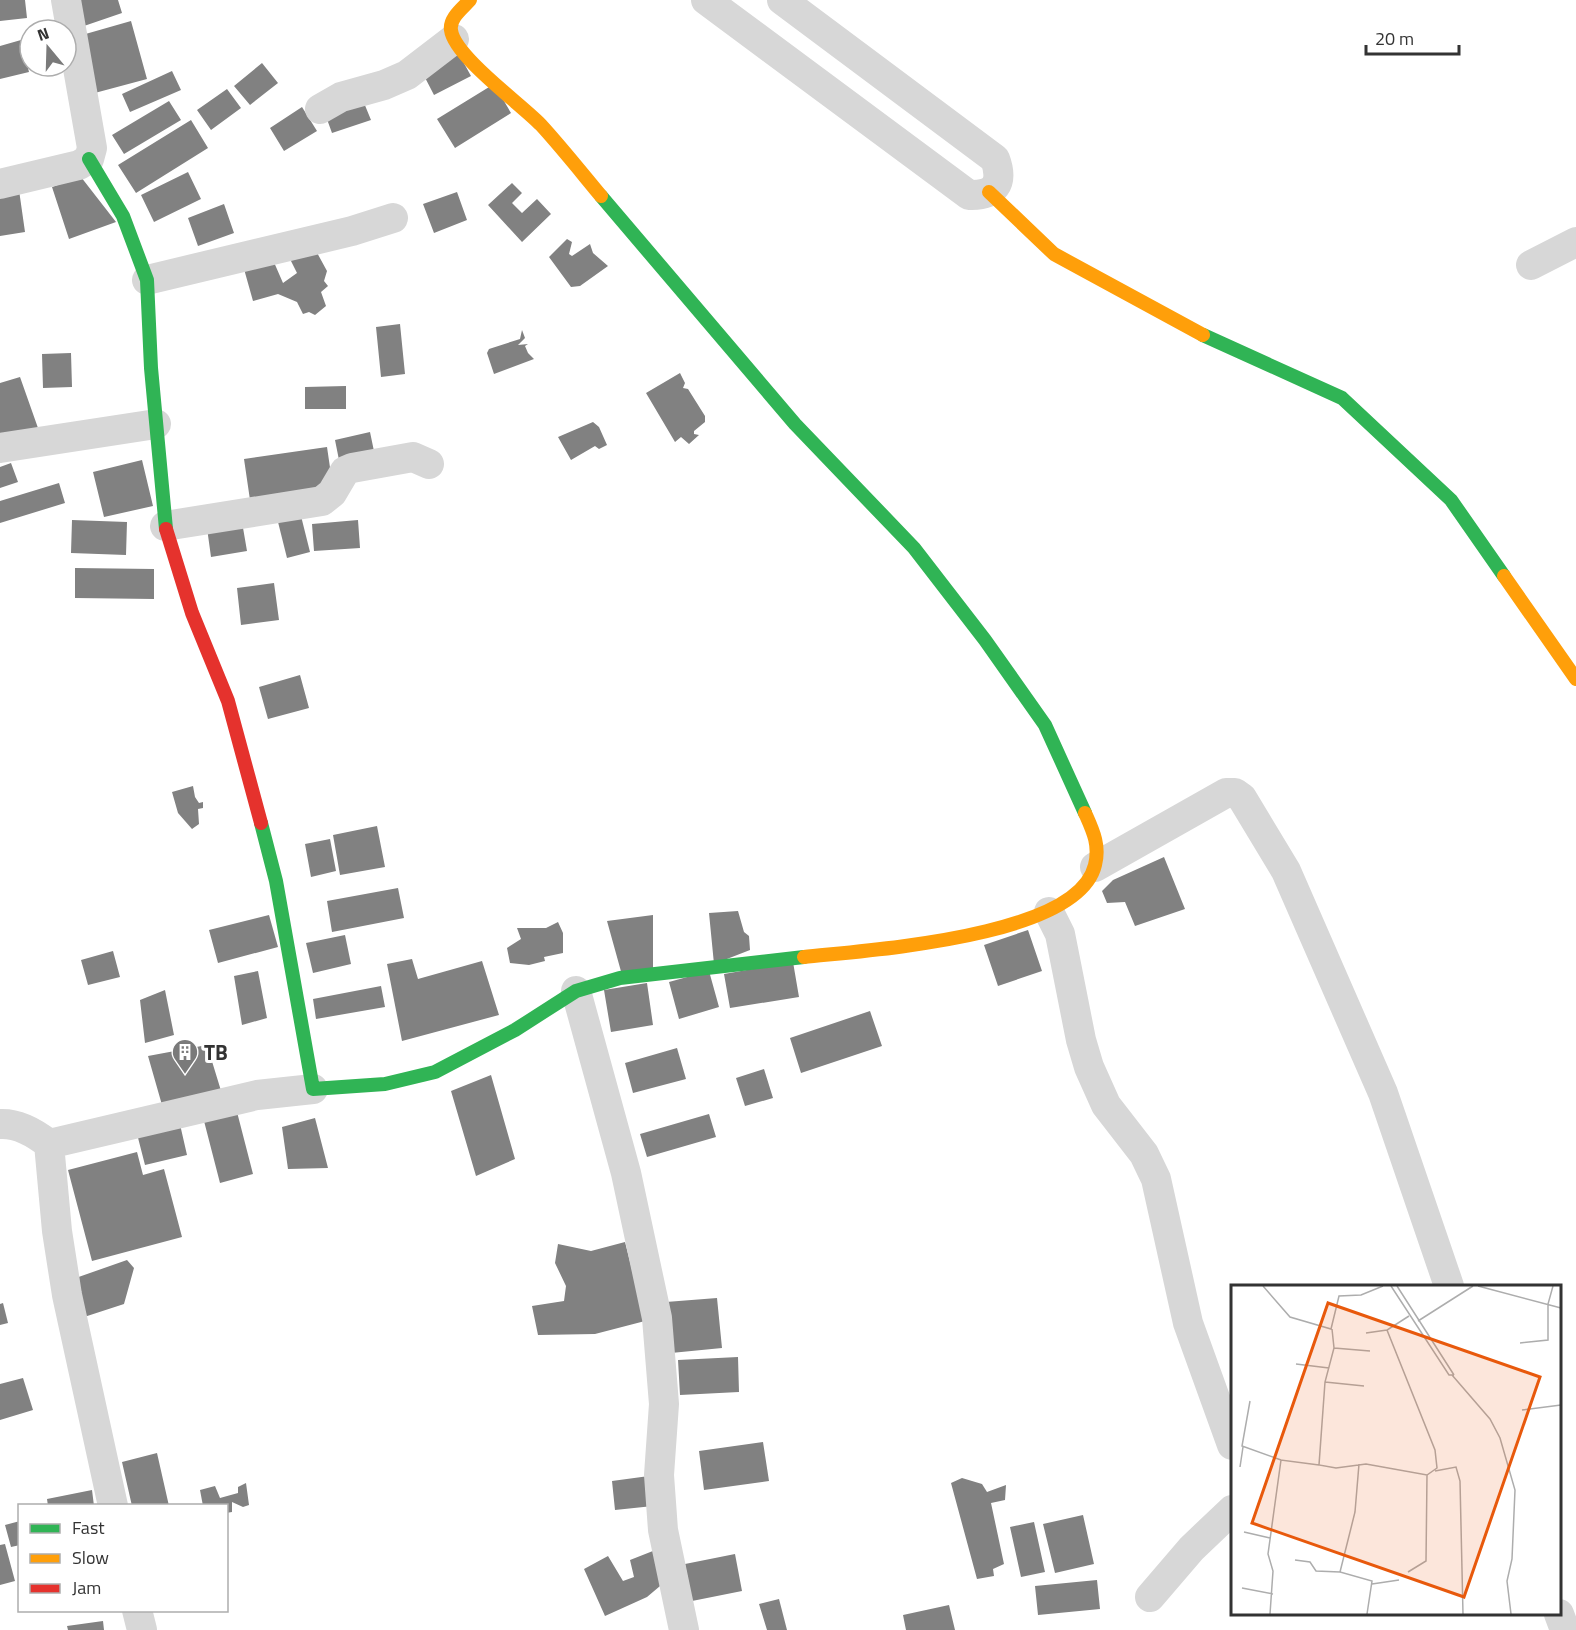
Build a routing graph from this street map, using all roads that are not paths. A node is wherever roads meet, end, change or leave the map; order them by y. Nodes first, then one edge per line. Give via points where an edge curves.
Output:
1 (66, 0) edge
2 (470, 0) edge
3 (706, 0) edge
4 (782, 0) edge
5 (454, 39) junction
6 (320, 109) dead end
7 (89, 159) junction
8 (0, 183) edge
9 (989, 192) junction
10 (393, 218) dead end
11 (1576, 242) edge
12 (1531, 265) dead end
13 (147, 280) junction
14 (156, 424) junction
15 (0, 448) edge
16 (429, 464) dead end
17 (165, 526) junction
18 (1576, 679) edge
19 (1095, 867) junction
20 (1049, 912) junction
21 (576, 992) junction
22 (313, 1089) junction
23 (0, 1124) edge
24 (49, 1144) junction
25 (1448, 1285) edge
26 (1231, 1440) edge
27 (113, 1504) edge
28 (1231, 1512) edge
29 (1150, 1597) dead end
30 (137, 1612) edge
31 (1559, 1615) edge
32 (142, 1630) edge
33 (684, 1630) edge
34 (1565, 1630) edge

1 - 7 street via 92,148
2 - 5 street via 454,17 450,28
3 - 9 street via 969,195
4 - 9 street via 995,159 1000,173 997,185
5 - 6 street via 407,75 341,97
5 - 19 street via 484,75 540,124 795,424 914,548 978,630 1045,725 1097,840
7 - 8 street via 79,165
7 - 13 street via 123,216
9 - 18 street via 1054,254 1230,349 1342,398 1450,500
10 - 13 street
11 - 12 street
13 - 14 street
14 - 15 street
14 - 17 street
16 - 17 street via 413,457 352,468 345,471 332,493 321,501
17 - 22 street via 192,613 228,701 276,881
19 - 20 street via 1080,890
19 - 25 street via 1226,792 1242,798 1286,871 1383,1093
20 - 21 street via 959,939 620,978
20 - 26 street via 1060,934 1089,1067 1106,1105 1144,1154 1156,1179 1188,1323
21 - 22 street via 435,1072 385,1084
21 - 33 street via 629,1184 657,1318 664,1404 659,1474 663,1530
22 - 24 street via 257,1095
23 - 24 street via 35,1134
24 - 27 street via 67,1294
28 - 29 street via 1192,1548
30 - 32 street
31 - 34 street

